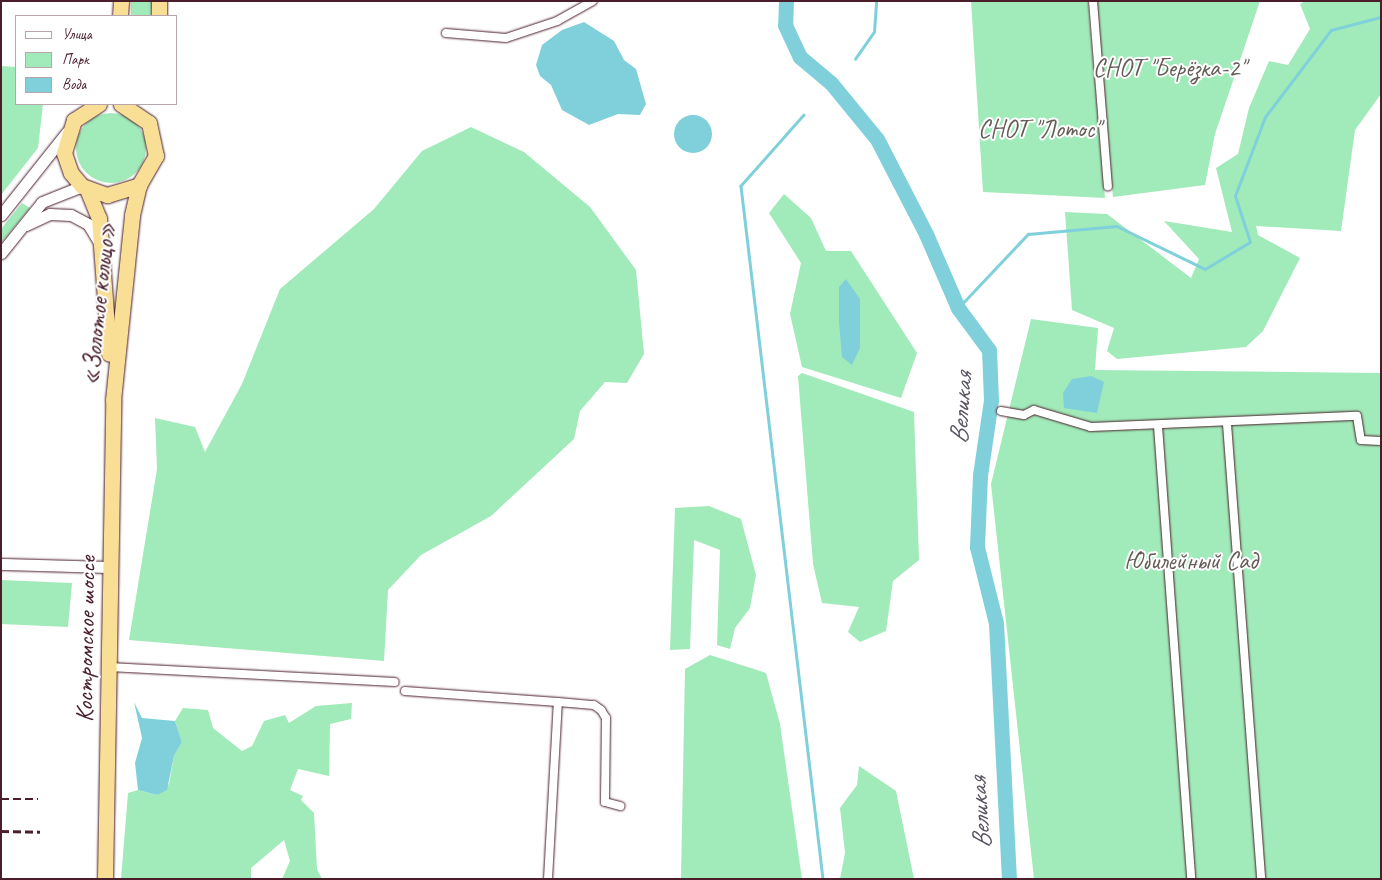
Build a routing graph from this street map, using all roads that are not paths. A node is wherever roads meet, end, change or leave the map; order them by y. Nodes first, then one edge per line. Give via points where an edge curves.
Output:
1 (121, 1) edge
2 (159, 1) edge
3 (592, 1) edge
4 (1093, 1) edge
5 (120, 15) edge
6 (159, 15) edge
7 (446, 33) dead end
8 (122, 105) edge
9 (149, 105) edge
10 (85, 108) edge
11 (149, 123) junction
12 (67, 132) junction
13 (139, 185) junction
14 (1108, 186) dead end
15 (85, 188) junction
16 (1, 216) edge
17 (16, 235) junction
18 (101, 248) junction
19 (1, 253) edge
20 (113, 400) junction
21 (1001, 411) dead end
22 (1227, 424) junction
23 (1158, 426) junction
24 (1381, 442) edge
25 (1, 564) edge
26 (111, 567) junction
27 (109, 666) junction
28 (395, 682) dead end
29 (406, 691) dead end
30 (558, 702) junction
31 (620, 806) dead end
32 (105, 879) edge
33 (548, 879) edge
34 (1191, 879) edge
35 (1261, 879) edge

1 - 5 highway
2 - 6 highway
3 - 7 street via 557,21 506,38
4 - 14 street
8 - 11 highway
9 - 11 highway, «Золотое кольцо»
10 - 12 highway
11 - 13 highway, «Золотое кольцо» via 156,156
12 - 15 highway, «Золотое кольцо» via 65,160
12 - 16 main road
13 - 15 highway, «Золотое кольцо» via 114,195
13 - 20 highway, «Золотое кольцо» via 127,252
15 - 17 main road via 47,198
15 - 18 highway, «Золотое кольцо» via 97,209
17 - 18 main road via 37,218 64,213 88,224
17 - 19 main road
18 - 20 highway, «Золотое кольцо»
20 - 26 highway, Костромское шоссе
21 - 23 street via 1024,415 1034,410 1091,427
22 - 23 street
22 - 24 street via 1358,416 1361,440
22 - 35 street
23 - 34 street
25 - 26 main road
26 - 27 highway, Костромское шоссе
27 - 28 street
27 - 32 highway, Костромское шоссе
29 - 30 street
30 - 31 street via 594,705 606,718 605,802
30 - 33 street

